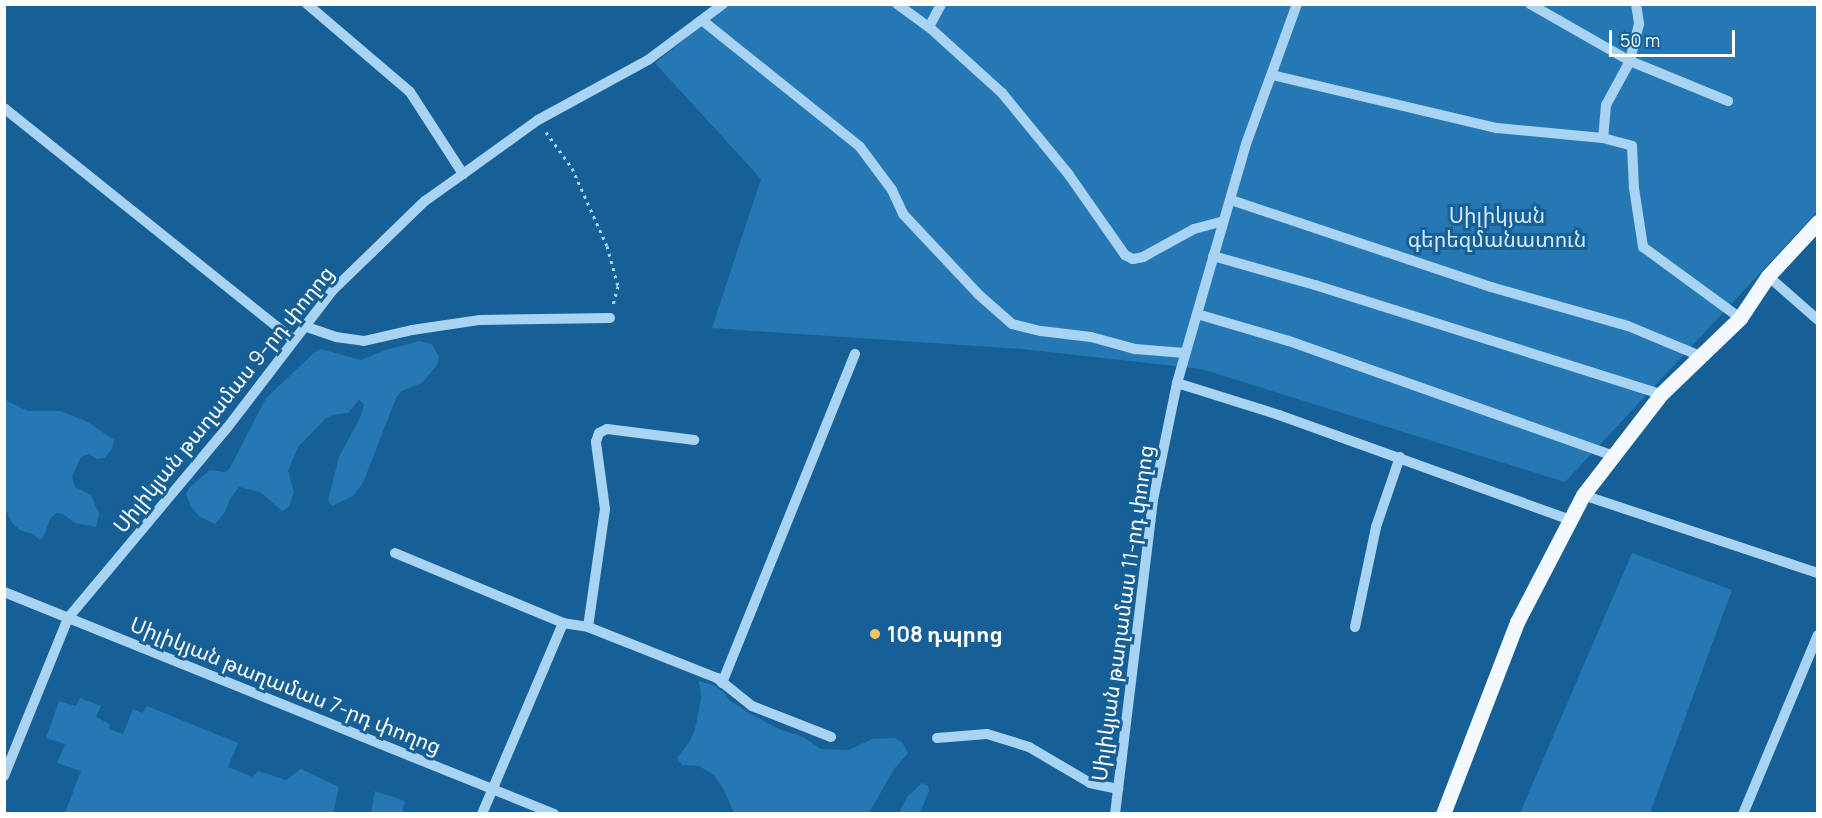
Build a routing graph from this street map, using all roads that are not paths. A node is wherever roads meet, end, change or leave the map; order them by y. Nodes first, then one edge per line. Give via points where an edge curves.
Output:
1 (307, 4) edge
2 (723, 4) edge
3 (897, 4) edge
4 (941, 4) edge
5 (1297, 4) edge
6 (1530, 4) edge
7 (1636, 4) edge
8 (703, 21) junction
9 (929, 27) junction
10 (1630, 61) junction
11 (1272, 75) junction
12 (1728, 101) dead end
13 (4, 108) edge
14 (1604, 138) junction
15 (463, 174) junction
16 (1231, 200) junction
17 (1223, 221) junction
18 (1818, 222) edge
19 (1213, 256) junction
20 (1768, 276) junction
21 (1197, 314) junction
22 (610, 318) road end
23 (1740, 318) junction
24 (1818, 320) edge
25 (304, 326) junction
26 (292, 339) junction
27 (1185, 353) junction
28 (855, 354) dead end
29 (1698, 355) junction
30 (1176, 383) junction
31 (1661, 394) junction
32 (694, 440) dead end
33 (1613, 456) junction
34 (1400, 457) junction
35 (1583, 495) junction
36 (1568, 519) junction
37 (396, 553) dead end
38 (1818, 573) edge
39 (4, 592) edge
40 (68, 618) junction
41 (563, 623) junction
42 (588, 627) junction
43 (1355, 627) dead end
44 (1818, 635) edge
45 (722, 683) junction
46 (831, 737) dead end
47 (937, 738) dead end
48 (4, 777) edge
49 (1118, 789) junction
50 (492, 790) junction
51 (482, 813) edge
52 (554, 813) edge
53 (1115, 813) edge
54 (1443, 813) edge
55 (1743, 813) edge

1 - 15 street via 410,92
2 - 8 street, Սիլիկյան թաղամաս 9-րդ փողոց
3 - 9 street
4 - 9 street
5 - 11 street, Սիլիկյան թաղամաս 11-րդ փողոց
6 - 10 street
7 - 10 street via 1639,24
8 - 15 street, Սիլիկյան թաղամաս 9-րդ փողոց via 648,60 538,120
8 - 27 street via 860,147 892,190 903,214 978,294 1012,324 1135,349
9 - 17 street via 1002,93 1069,175 1125,255 1133,259 1143,257 1200,226
10 - 12 street
10 - 14 street via 1606,105
11 - 14 street via 1497,128
11 - 16 street, Սիլիկյան թաղամաս 11-րդ փողոց via 1246,144
13 - 26 street
14 - 23 street via 1632,146 1642,247
15 - 25 street, Սիլիկյան թաղամաս 9-րդ փողոց via 425,201 333,290
16 - 17 street, Սիլիկյան թաղամաս 11-րդ փողոց
16 - 29 street via 1491,287 1629,326
17 - 19 street, Սիլիկյան թաղամաս 11-րդ փողոց
18 - 20 main road
19 - 21 street, Սիլիկյան թաղամաս 11-րդ փողոց
19 - 31 street
20 - 23 main road
20 - 24 street
21 - 27 street, Սիլիկյան թաղամաս 11-րդ փողոց
21 - 33 street via 1289,341
22 - 25 street via 480,321 364,341
23 - 29 main road
25 - 26 street, Սիլիկյան թաղամաս 9-րդ փողոց
26 - 40 street, Սիլիկյան թաղամաս 9-րդ փողոց via 227,428
27 - 30 street, Սիլիկյան թաղամաս 11-րդ փողոց
28 - 45 street
29 - 31 main road
30 - 34 street
30 - 49 street, Սիլիկյան թաղամաս 11-րդ փողոց via 1153,500
31 - 33 main road
32 - 42 street via 608,429 599,433 596,442 605,509
33 - 35 main road
34 - 36 street
34 - 43 street via 1376,527
35 - 36 main road
35 - 38 street
36 - 54 main road via 1517,622
37 - 41 street
39 - 40 street, Սիլիկյան թաղամաս 7-րդ փողոց
40 - 48 street, Սիլիկյան թաղամաս 9-րդ փողոց
40 - 50 street, Սիլիկյան թաղամաս 7-րդ փողոց
41 - 42 street
41 - 50 street
42 - 45 street
44 - 55 street
45 - 46 street via 752,706
47 - 49 street via 987,735 1029,747 1090,783
49 - 53 street, Սիլիկյան թաղամաս 11-րդ փողոց
50 - 51 street
50 - 52 street, Սիլիկյան թաղամաս 7-րդ փողոց

